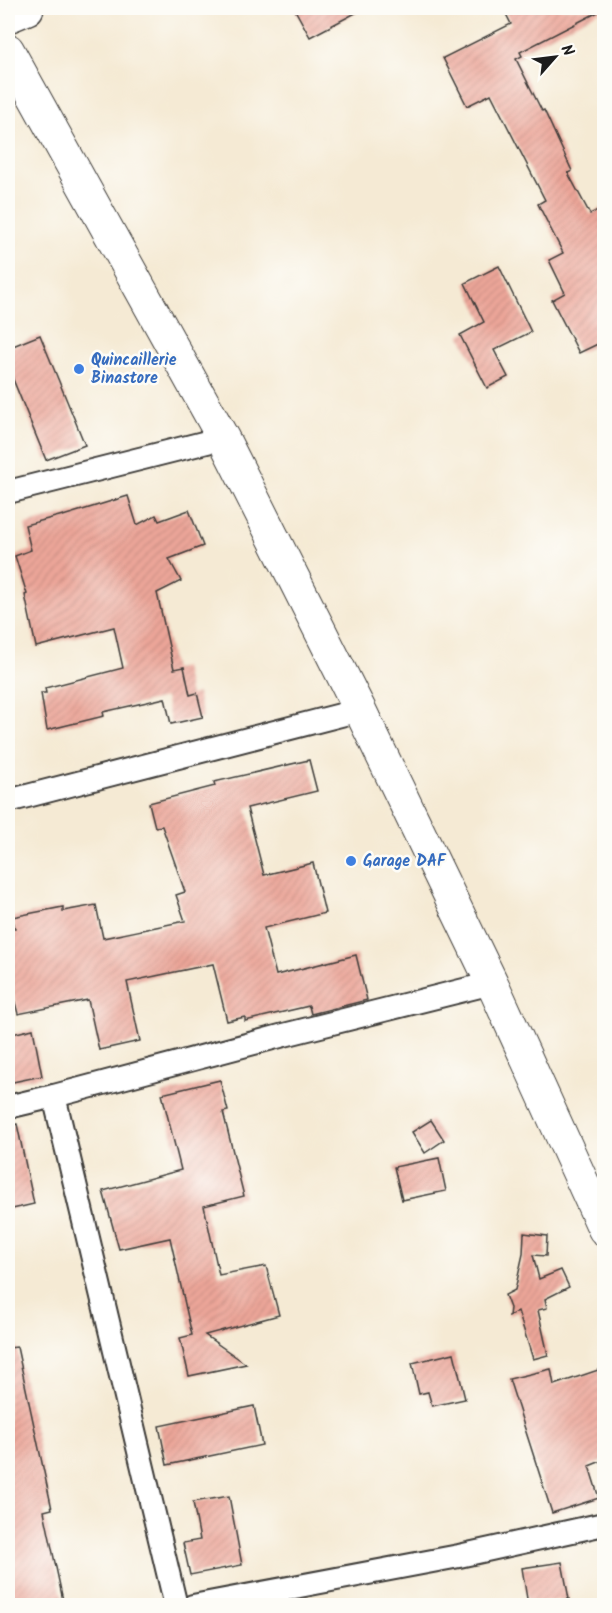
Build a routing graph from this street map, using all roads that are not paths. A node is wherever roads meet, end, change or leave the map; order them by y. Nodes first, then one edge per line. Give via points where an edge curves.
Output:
1 (27, 8) edge
2 (8, 16) edge
3 (8, 50) edge
4 (223, 438) junction
5 (8, 492) edge
6 (360, 710) junction
7 (8, 801) edge
8 (492, 982) junction
9 (54, 1096) junction
10 (8, 1107) edge
11 (604, 1229) edge
12 (604, 1524) edge
13 (176, 1605) edge
14 (194, 1605) edge

1 - 2 main road
3 - 4 street
4 - 5 street
4 - 6 street
6 - 7 street
6 - 8 street
8 - 9 street
8 - 11 street
9 - 10 street
9 - 13 street
12 - 14 street via 459,1556

